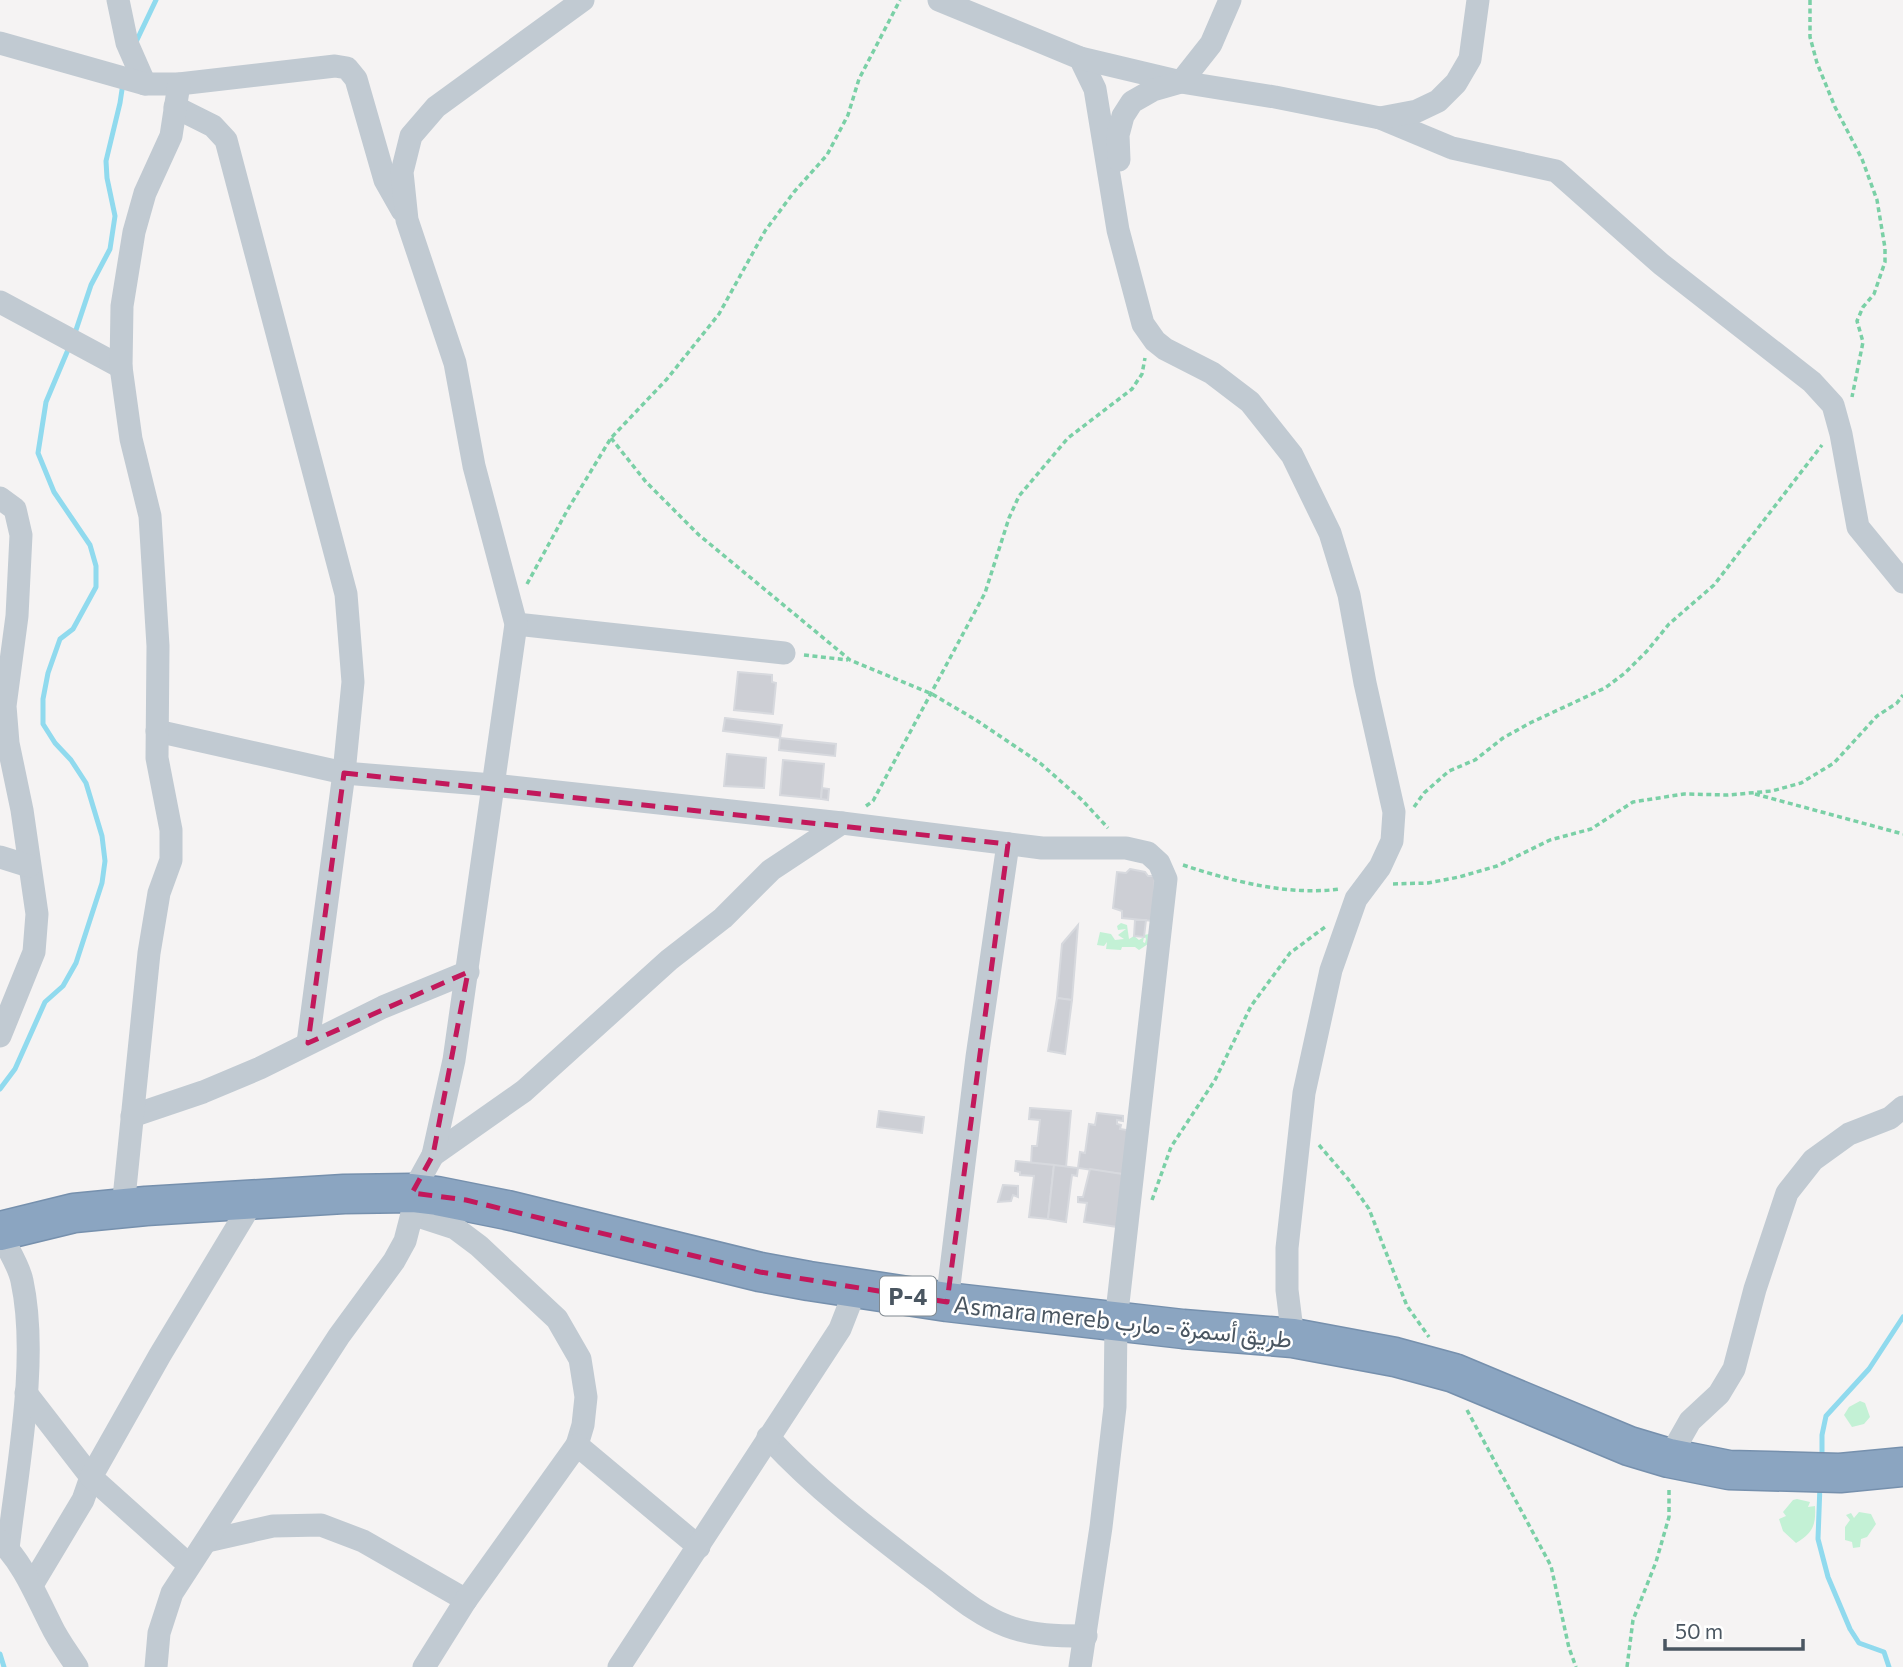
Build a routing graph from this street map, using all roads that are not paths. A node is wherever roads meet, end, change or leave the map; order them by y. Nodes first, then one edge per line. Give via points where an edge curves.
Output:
1 (118, 0) edge
2 (583, 0) edge
3 (939, 0) edge
4 (1230, 0) edge
5 (1478, 0) edge
6 (0, 43) edge
7 (1080, 58) junction
8 (1181, 82) junction
9 (145, 84) junction
10 (179, 84) junction
11 (175, 107) junction
12 (1380, 118) junction
13 (407, 220) junction
14 (0, 302) edge
15 (1143, 324) junction
16 (121, 367) junction
17 (0, 498) edge
18 (1903, 582) edge
19 (514, 617) junction
20 (784, 653) road end
21 (156, 731) junction
22 (344, 774) junction
23 (493, 785) junction
24 (842, 823) junction
25 (1008, 844) junction
26 (0, 857) edge
27 (29, 866) junction
28 (467, 972) junction
29 (0, 1036) edge
30 (308, 1043) junction
31 (1903, 1107) edge
32 (132, 1116) junction
33 (432, 1155) junction
34 (254, 1199) junction
35 (412, 1203) junction
36 (123, 1208) junction
37 (0, 1232) edge
38 (856, 1288) junction
39 (947, 1302) junction
40 (1116, 1321) junction
41 (1293, 1338) junction
42 (26, 1393) junction
43 (768, 1437) junction
44 (577, 1445) junction
45 (1669, 1458) junction
46 (1903, 1467) edge
47 (90, 1477) junction
48 (207, 1541) junction
49 (4, 1545) edge
50 (699, 1547) junction
51 (189, 1565) junction
52 (32, 1585) junction
53 (466, 1600) junction
54 (1086, 1636) junction
55 (77, 1667) edge
56 (156, 1667) edge
57 (424, 1667) edge
58 (620, 1667) edge
59 (1080, 1667) edge

1 - 9 street via 127,43
2 - 13 street via 436,107 411,136 402,172
3 - 7 street
4 - 8 street via 1211,44
5 - 12 street via 1470,59 1456,83 1428,106
6 - 9 street
7 - 8 street
7 - 15 street via 1095,89 1118,230
8 - 12 street
8 - 15 street via 1132,102 1118,135
9 - 10 street
10 - 11 street
10 - 13 street via 347,68 356,79 385,180
11 - 16 street via 171,136 145,193 134,232 122,306
11 - 22 street via 213,126 226,140 346,594 353,682
12 - 18 street via 1452,148 1556,171 1661,264 1812,382 1833,405 1858,527
13 - 19 street via 454,363 474,466
14 - 16 street
15 - 41 street via 1154,341 1212,373 1250,402 1292,455 1330,533 1349,595 1394,811 1392,841 1361,892 1331,970 1304,1093 1287,1248
16 - 21 street via 131,439 150,516 158,646
17 - 27 street via 15,509 22,535 5,706
19 - 20 street
19 - 23 street
21 - 22 street
21 - 32 street via 171,860 159,893 149,953
22 - 23 street
22 - 30 street
23 - 24 street
23 - 28 street
24 - 25 street
24 - 33 street via 771,870 723,918 669,960 524,1091
25 - 39 street
25 - 40 street via 1137,850 1159,863 1166,879
26 - 27 street
27 - 29 street via 37,914 34,953
28 - 30 street
28 - 33 street via 454,1060
30 - 32 street via 203,1092
31 - 45 street via 1890,1118 1849,1134 1813,1160 1787,1193 1734,1369 1720,1394 1690,1421
32 - 36 street
33 - 35 street
34 - 35 highway, Asmara mereb طريق أسمرة - مارب / P-4
34 - 36 highway, Asmara mereb طريق أسمرة - مارب / P-4
34 - 47 street
35 - 38 highway, Asmara mereb طريق أسمرة - مارب / P-4 via 466,1200 760,1272
35 - 44 street via 479,1246 557,1319 580,1359 586,1397
35 - 48 street via 405,1241 394,1261 339,1336
36 - 37 highway, Asmara mereb طريق أسمرة - مارب / P-4 via 74,1213
37 - 42 street via 22,1280 28,1335
38 - 39 highway, Asmara mereb طريق أسمرة - مارب / P-4
38 - 43 street via 840,1329
39 - 40 highway, Asmara mereb طريق أسمرة - مارب / P-4
40 - 41 highway, Asmara mereb طريق أسمرة - مارب / P-4
40 - 54 street via 1115,1407
41 - 45 highway, Asmara mereb طريق أسمرة - مارب / P-4 via 1395,1357 1459,1389
42 - 47 street
42 - 49 street
43 - 50 street
43 - 54 street via 851,1516 964,1601 1004,1625 1039,1636
44 - 50 street
44 - 53 street
45 - 46 highway, Asmara mereb طريق أسمرة - مارب / P-4 via 1729,1470 1822,1473
47 - 51 street
47 - 52 street via 83,1500
48 - 51 street
48 - 53 street via 273,1526 321,1525 363,1541
49 - 52 street
50 - 58 street
51 - 56 street via 172,1592 159,1633
52 - 55 street
53 - 57 street
54 - 59 street

